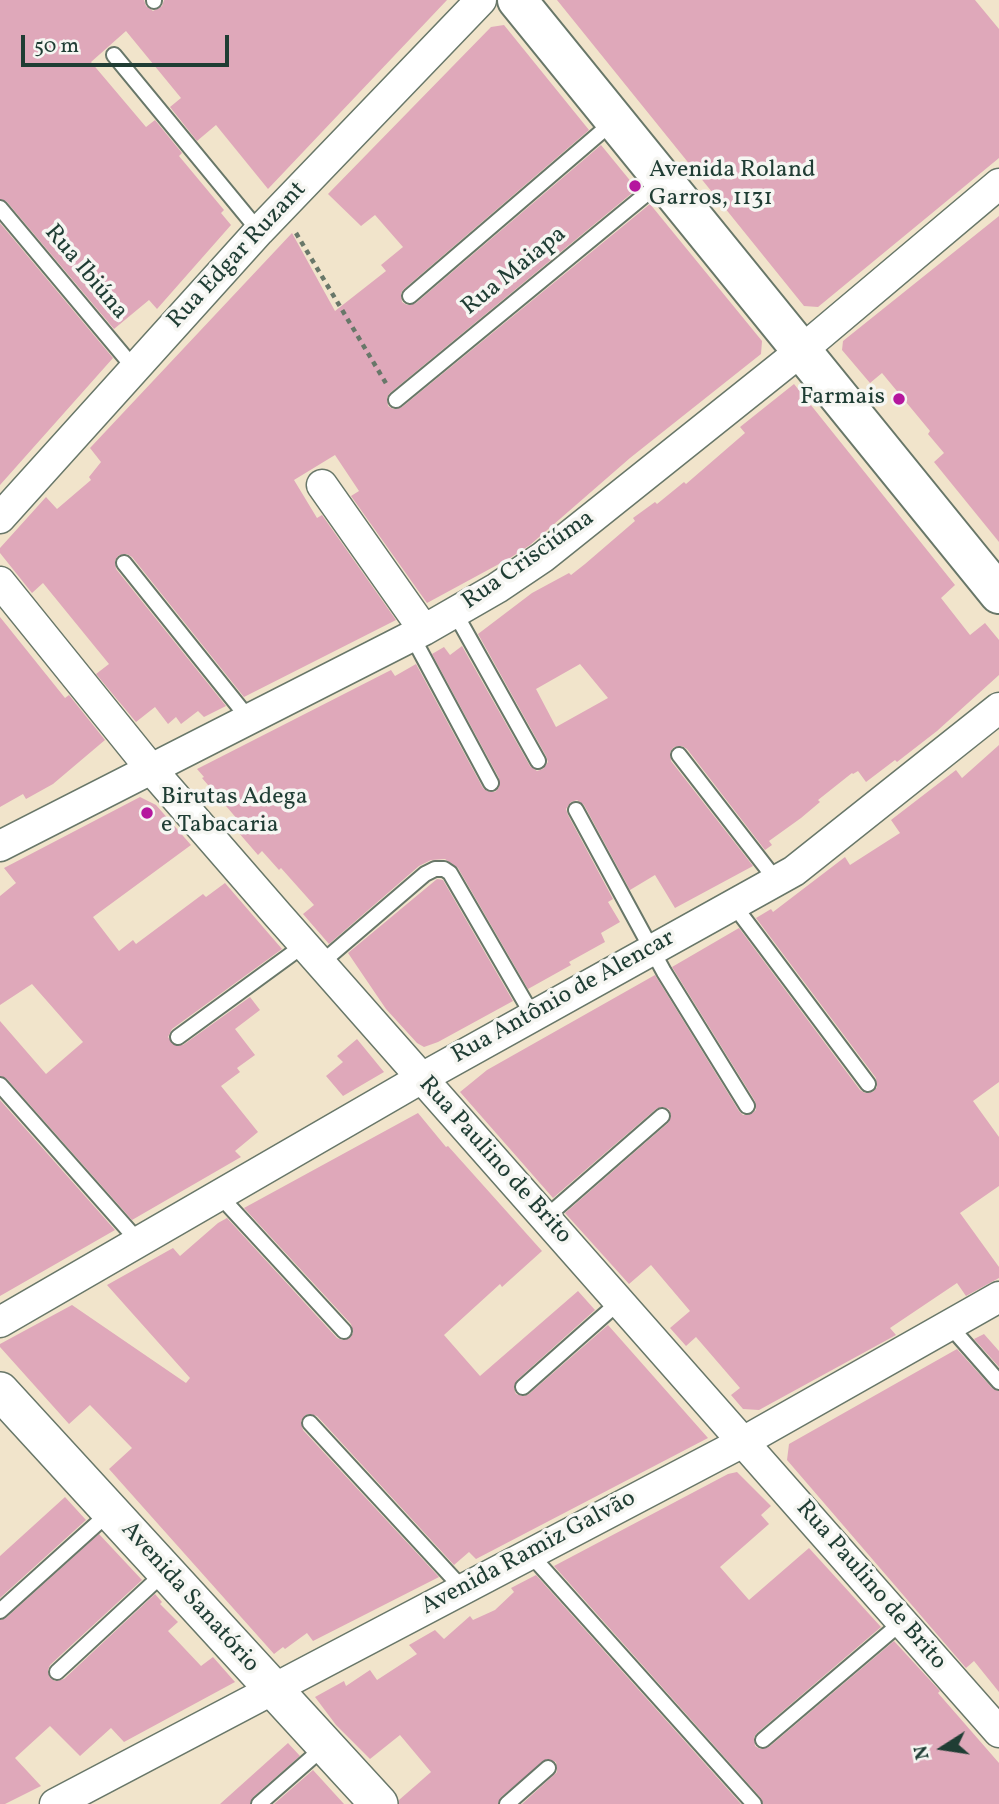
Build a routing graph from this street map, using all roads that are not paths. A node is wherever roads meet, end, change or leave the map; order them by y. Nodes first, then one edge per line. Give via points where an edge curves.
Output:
1 (481, 0) edge
2 (517, 0) edge
3 (114, 55) dead end
4 (615, 120) junction
5 (663, 180) junction
6 (999, 184) edge
7 (0, 208) edge
8 (260, 231) junction
9 (410, 296) dead end
10 (802, 350) junction
11 (134, 368) junction
12 (396, 400) road end
13 (322, 485) dead end
14 (0, 518) edge
15 (124, 563) dead end
16 (0, 582) edge
17 (999, 594) edge
18 (455, 613) junction
19 (418, 633) junction
20 (999, 708) edge
21 (249, 719) junction
22 (678, 755) dead end
23 (538, 761) dead end
24 (151, 769) junction
25 (491, 783) dead end
26 (576, 810) dead end
27 (0, 846) edge
28 (776, 880) junction
29 (733, 904) junction
30 (652, 948) junction
31 (312, 954) junction
32 (533, 1016) junction
33 (178, 1037) dead end
34 (420, 1079) junction
35 (868, 1084) dead end
36 (0, 1085) edge
37 (747, 1105) dead end
38 (662, 1116) dead end
39 (219, 1195) junction
40 (545, 1218) junction
41 (139, 1242) junction
42 (999, 1297) edge
43 (619, 1302) junction
44 (0, 1322) edge
45 (949, 1325) junction
46 (344, 1331) dead end
47 (999, 1382) edge
48 (523, 1387) dead end
49 (0, 1391) edge
50 (310, 1423) dead end
51 (743, 1442) junction
52 (110, 1512) junction
53 (530, 1554) junction
54 (165, 1572) junction
55 (463, 1589) junction
56 (0, 1611) edge
57 (902, 1622) junction
58 (57, 1672) dead end
59 (272, 1689) junction
60 (999, 1732) edge
61 (763, 1740) dead end
62 (325, 1746) junction
63 (548, 1768) dead end
64 (55, 1804) edge
65 (259, 1804) edge
66 (379, 1804) edge
67 (507, 1804) edge
68 (754, 1804) edge

1 - 8 street, Rua Edgar Ruzant
2 - 4 main road
3 - 8 lane
4 - 5 main road
4 - 9 lane
5 - 10 main road
5 - 12 lane, Rua Maiapa
6 - 10 street, Rua Crisciúma
7 - 11 lane, Rua Ibiúna
8 - 11 street, Rua Edgar Ruzant
10 - 17 main road
10 - 18 street, Rua Crisciúma via 543,557
11 - 14 street, Rua Edgar Ruzant
13 - 19 street
15 - 21 lane
16 - 24 street, Rua Paulino de Brito
18 - 19 street, Rua Crisciúma
18 - 23 lane
19 - 21 street, Rua Crisciúma
19 - 25 lane
20 - 28 street, Rua Antônio de Alencar
21 - 24 street, Rua Crisciúma
22 - 28 lane
24 - 27 street, Rua Crisciúma
24 - 31 street, Rua Paulino de Brito
26 - 30 lane
28 - 29 street, Rua Antônio de Alencar
29 - 30 street, Rua Antônio de Alencar
29 - 35 lane
30 - 32 street, Rua Antônio de Alencar
30 - 37 lane
31 - 32 lane via 425,874 444,869
31 - 33 lane
31 - 34 street, Rua Paulino de Brito
32 - 34 street, Rua Antônio de Alencar
34 - 39 street, Rua Antônio de Alencar
34 - 40 street, Rua Paulino de Brito
36 - 41 lane
38 - 40 lane
39 - 41 street, Rua Antônio de Alencar
39 - 46 lane
40 - 43 street, Rua Paulino de Brito
41 - 44 street, Rua Antônio de Alencar
42 - 45 street, Avenida Ramiz Galvão
43 - 48 lane
43 - 51 street, Rua Paulino de Brito
45 - 47 lane
45 - 51 street, Avenida Ramiz Galvão
49 - 52 street, Avenida Sanatório via 19,1424
50 - 55 lane
51 - 53 street, Avenida Ramiz Galvão
51 - 57 street, Rua Paulino de Brito
52 - 54 street, Avenida Sanatório
52 - 56 lane
53 - 55 street, Avenida Ramiz Galvão
53 - 68 lane
54 - 58 lane
54 - 59 street, Avenida Sanatório
55 - 59 street, Avenida Ramiz Galvão
57 - 60 street, Rua Paulino de Brito
57 - 61 lane
59 - 62 street, Avenida Sanatório
59 - 64 street, Avenida Ramiz Galvão
62 - 65 lane
62 - 66 street, Avenida Sanatório
63 - 67 lane

